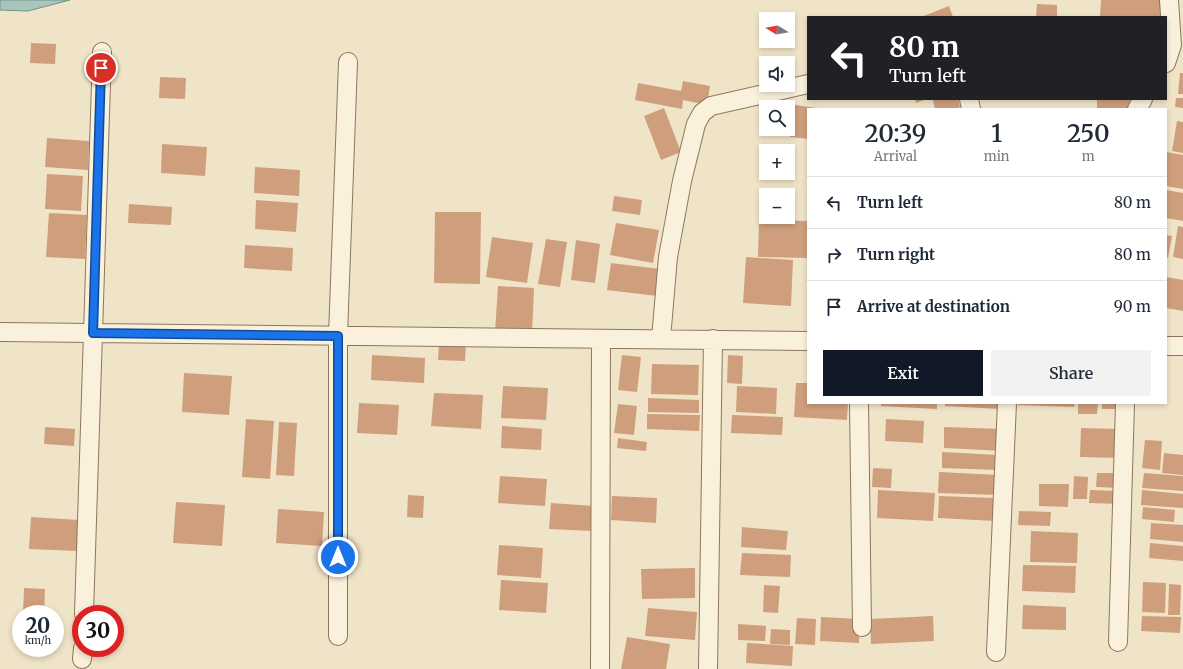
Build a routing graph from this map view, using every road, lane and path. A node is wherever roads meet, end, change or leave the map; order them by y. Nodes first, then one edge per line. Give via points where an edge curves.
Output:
1 (1169, 0) edge
2 (102, 52) dead end
3 (1167, 60) edge
4 (348, 62) dead end
5 (807, 84) edge
6 (0, 332) edge
7 (93, 333) junction
8 (338, 336) junction
9 (601, 339) junction
10 (661, 339) junction
11 (713, 339) junction
12 (807, 341) edge
13 (1167, 346) edge
14 (1183, 346) edge
15 (859, 404) edge
16 (1008, 404) edge
17 (1125, 404) edge
18 (84, 605) edge
19 (862, 627) dead end
20 (338, 636) dead end
21 (1118, 642) dead end
22 (996, 652) dead end
23 (600, 669) edge
24 (708, 669) edge

1 - 3 street via 1172,45
2 - 7 street
4 - 8 street
5 - 10 street via 711,106 702,113 696,124 682,181 668,257
6 - 7 street
7 - 8 street
7 - 18 street
8 - 9 street
8 - 20 street
9 - 10 street
9 - 23 street
10 - 11 street
11 - 12 street
11 - 24 street
13 - 14 street
15 - 19 street
16 - 22 street
17 - 21 street

